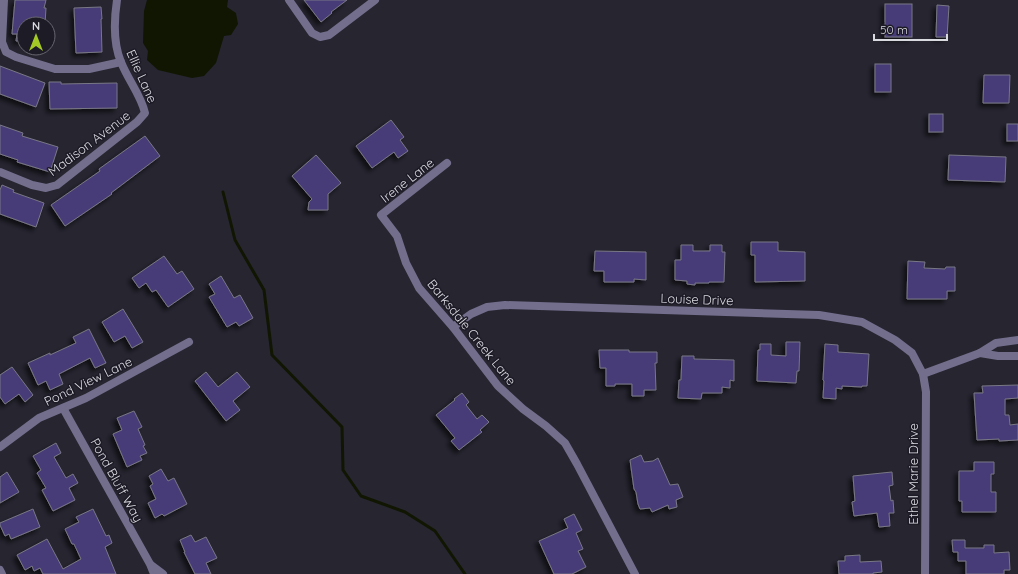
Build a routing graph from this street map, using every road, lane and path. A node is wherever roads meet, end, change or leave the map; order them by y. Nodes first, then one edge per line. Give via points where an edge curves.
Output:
1 (4, 0) edge
2 (116, 0) edge
3 (289, 0) edge
4 (375, 0) edge
5 (121, 62) junction
6 (145, 113) joint
7 (447, 163) dead end
8 (0, 172) edge
9 (381, 215) joint
10 (453, 327) junction
11 (1018, 340) edge
12 (189, 342) dead end
13 (980, 353) junction
14 (1018, 356) edge
15 (923, 374) junction
16 (64, 408) junction
17 (0, 447) edge
18 (150, 564) junction
19 (0, 570) edge
20 (2, 574) edge
21 (154, 574) edge
22 (163, 574) edge
23 (635, 574) edge
24 (925, 574) edge

1 - 5 street via 2,42 6,52 55,69 89,69
2 - 5 street, Ellie Lane via 116,44
3 - 4 street via 312,33 320,37 329,35
5 - 6 street, Ellie Lane via 143,104
6 - 8 street, Madison Avenue via 57,185 46,188 32,185
7 - 9 street, Irene Lane
9 - 10 street, Barksdale Creek Lane via 397,236 406,263 419,288
10 - 15 street, Louise Drive via 471,314 487,307 505,305 819,315 862,322 878,330 912,353
10 - 23 street, Barksdale Creek Lane via 498,386 565,443
11 - 13 street via 996,343
12 - 16 street, Pond View Lane
13 - 14 street
13 - 15 street
15 - 24 street, Ethel Marie Drive via 926,392
16 - 17 street, Pond View Lane via 39,418
16 - 18 street, Pond Bluff Way
18 - 21 street, Pond Bluff Way
18 - 22 street, Pond Bluff Way
19 - 20 street

